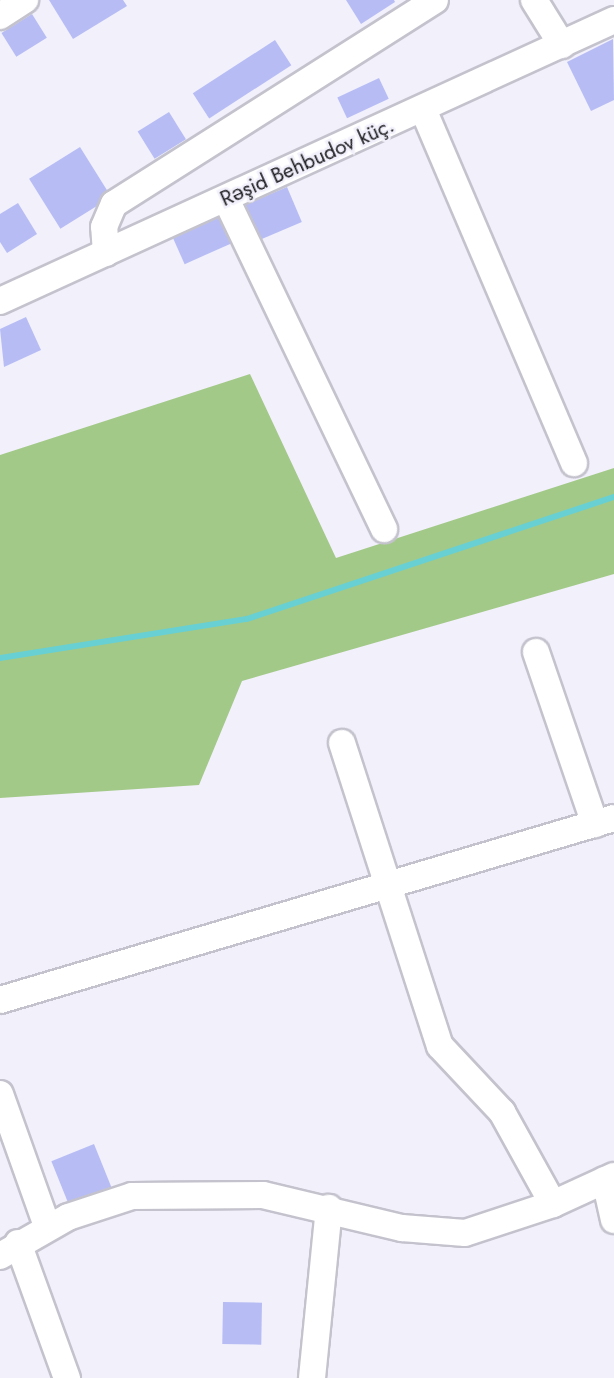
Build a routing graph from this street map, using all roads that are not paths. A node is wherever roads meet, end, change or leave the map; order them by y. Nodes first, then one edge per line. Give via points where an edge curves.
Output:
1 (25, 0) edge
2 (435, 0) edge
3 (534, 0) edge
4 (0, 16) edge
5 (614, 20) edge
6 (562, 45) junction
7 (423, 109) junction
8 (226, 199) junction
9 (106, 253) junction
10 (0, 301) edge
11 (574, 463) dead end
12 (384, 529) dead end
13 (536, 652) dead end
14 (342, 743) dead end
15 (604, 821) edge
16 (390, 883) junction
17 (0, 999) edge
18 (0, 1094) edge
19 (610, 1178) edge
20 (553, 1204) junction
21 (329, 1208) junction
22 (614, 1220) edge
23 (47, 1226) junction
24 (9, 1250) edge
25 (67, 1378) edge
26 (312, 1378) edge

1 - 4 street
2 - 9 street via 114,204 104,227
3 - 6 street
5 - 6 street, Rəşid Behbudov küç.
6 - 7 street, Rəşid Behbudov küç.
7 - 8 street, Rəşid Behbudov küç.
7 - 11 street
8 - 9 street, Rəşid Behbudov küç.
8 - 12 street
9 - 10 street, Rəşid Behbudov küç.
13 - 15 street
14 - 16 street
15 - 16 street
16 - 17 street
16 - 20 street via 440,1046 502,1113
18 - 23 street
19 - 20 street
19 - 22 street
20 - 21 street via 501,1223 454,1233 402,1228
21 - 23 street via 263,1195 132,1196
21 - 26 street
23 - 24 street
24 - 25 street

